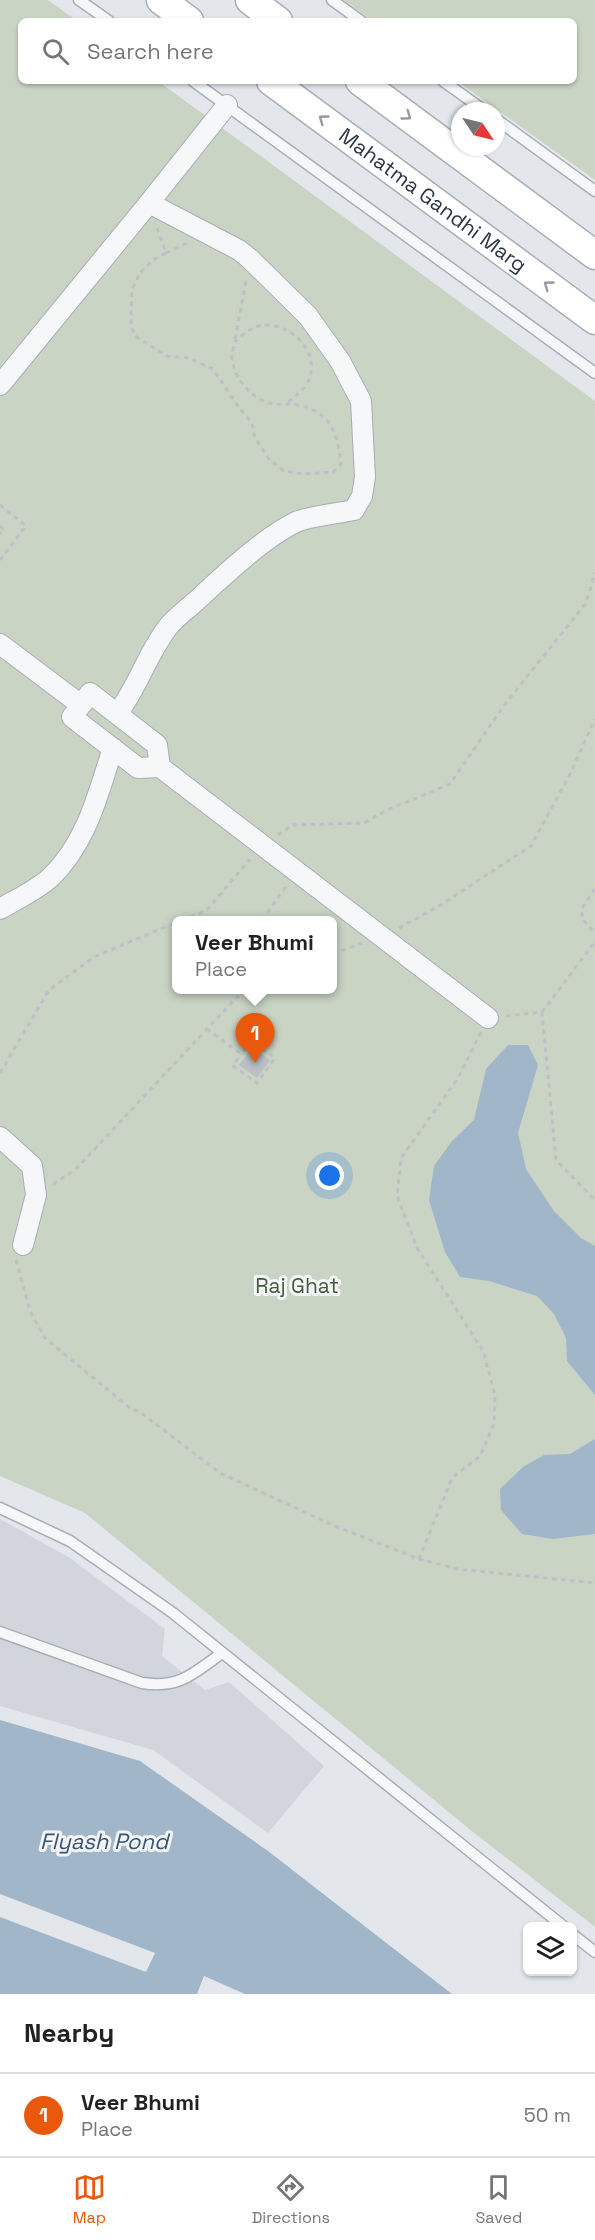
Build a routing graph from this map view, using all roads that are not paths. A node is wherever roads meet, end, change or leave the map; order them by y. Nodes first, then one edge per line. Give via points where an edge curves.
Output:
1 (79, 0) edge
2 (161, 0) edge
3 (332, 0) edge
4 (105, 18) edge
5 (185, 18) edge
6 (357, 18) edge
7 (197, 84) edge
8 (275, 84) edge
9 (364, 84) edge
10 (447, 84) edge
11 (472, 102) edge
12 (227, 105) junction
13 (505, 126) edge
14 (595, 191) edge
15 (149, 203) junction
16 (595, 255) edge
17 (595, 320) edge
18 (595, 373) edge
19 (0, 385) edge
20 (0, 644) edge
21 (81, 705) junction
22 (117, 714) junction
23 (113, 748) junction
24 (160, 767) junction
25 (0, 909) edge
26 (488, 1018) road end
27 (0, 1137) edge
28 (23, 1245) road end
29 (0, 1508) edge
30 (0, 1632) edge
31 (222, 1653) junction
32 (558, 1922) edge
33 (577, 1937) edge
34 (595, 1952) edge

1 - 4 lane
2 - 5 main road
3 - 6 lane
7 - 12 lane
17 -> 8 main road, Mahatma Gandhi Marg
9 -> 16 main road
10 - 11 lane
12 - 15 street
12 - 18 lane
13 - 14 lane
15 - 19 street
15 - 22 street via 239,250 308,316 340,361 361,401 365,477 362,496 354,510 298,521 276,534 219,579 168,627
20 - 21 street
21 - 22 street via 90,693
21 - 23 street via 72,717
22 - 24 street via 157,745
23 - 24 street via 138,768
23 - 25 street via 89,824 71,854 50,878
24 - 26 street
27 - 28 street via 32,1166 36,1195
29 - 31 lane via 70,1541 173,1613
30 - 31 lane via 154,1685 181,1681
31 - 32 lane
33 - 34 lane

